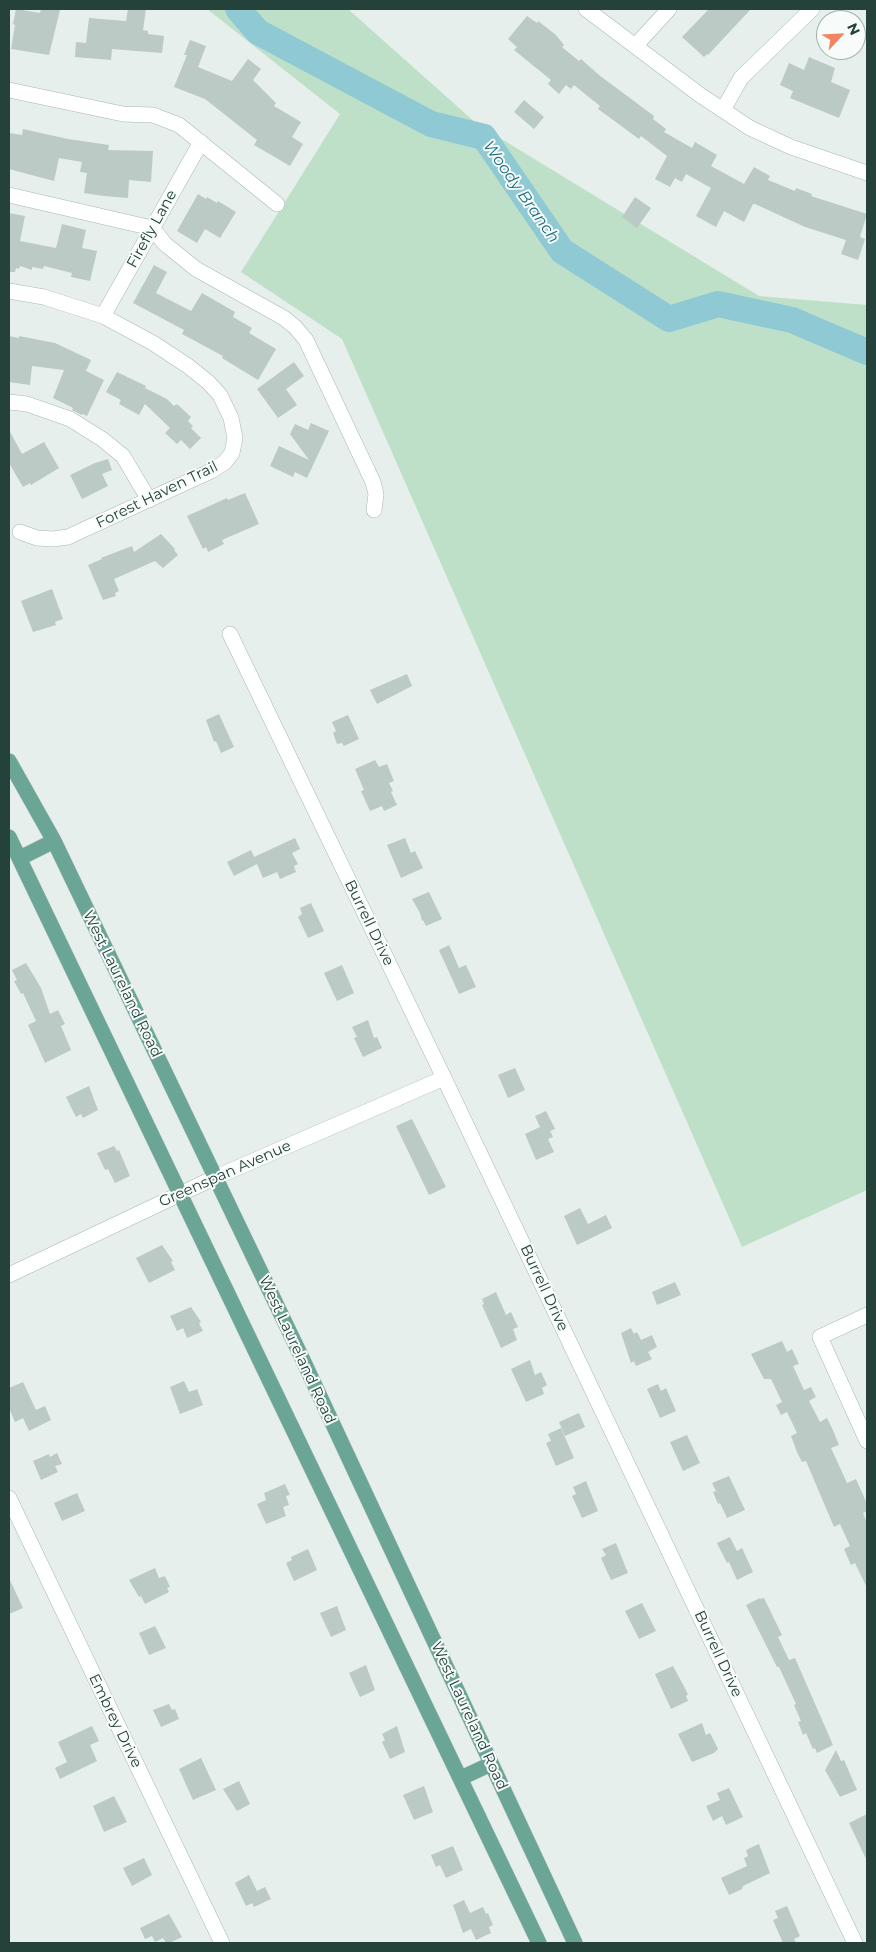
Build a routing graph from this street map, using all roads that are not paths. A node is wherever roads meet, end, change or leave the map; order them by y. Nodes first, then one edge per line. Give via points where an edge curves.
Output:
1 (586, 9) edge
2 (669, 9) edge
3 (812, 9) edge
4 (636, 45) junction
5 (9, 90) edge
6 (723, 110) junction
7 (200, 142) junction
8 (867, 172) edge
9 (9, 195) edge
10 (277, 204) dead end
11 (152, 228) junction
12 (9, 291) edge
13 (103, 316) junction
14 (9, 402) edge
15 (149, 500) junction
16 (374, 510) dead end
17 (20, 532) dead end
18 (230, 634) dead end
19 (9, 761) edge
20 (9, 837) edge
21 (54, 841) junction
22 (20, 858) junction
23 (444, 1078) junction
24 (214, 1178) junction
25 (179, 1195) junction
26 (9, 1275) edge
27 (867, 1315) edge
28 (867, 1441) edge
29 (9, 1498) edge
30 (491, 1764) junction
31 (461, 1778) junction
32 (222, 1943) edge
33 (538, 1943) edge
34 (575, 1943) edge
35 (855, 1943) edge

1 - 4 street
2 - 4 street
3 - 6 street via 741,78
4 - 6 street
5 - 7 street via 123,114 153,115 179,125
6 - 8 street via 750,128 791,148
7 - 10 street
7 - 11 street, Firefly Lane
9 - 11 street
11 - 13 street, Firefly Lane
11 - 16 street via 165,244 196,269 284,318 306,340 373,482 376,494
12 - 13 street, Forest Haven Trail via 44,297
13 - 15 street, Forest Haven Trail via 188,366 208,382 220,395 236,438 232,453 224,463
14 - 15 street via 27,404 70,420 102,440 123,456
15 - 17 street, Forest Haven Trail via 68,537 53,540
18 - 23 street, Burrell Drive
19 - 21 main road, West Laureland Road
20 - 22 main road
21 - 22 main road
21 - 24 main road, West Laureland Road
22 - 25 main road
23 - 24 street, Greenspan Avenue
23 - 35 street, Burrell Drive
24 - 25 street, Greenspan Avenue
24 - 30 main road, West Laureland Road
25 - 26 street, Greenspan Avenue
25 - 31 main road
27 - 28 street via 820,1337
29 - 32 street, Embrey Drive
30 - 31 main road
30 - 34 main road, West Laureland Road
31 - 33 main road

